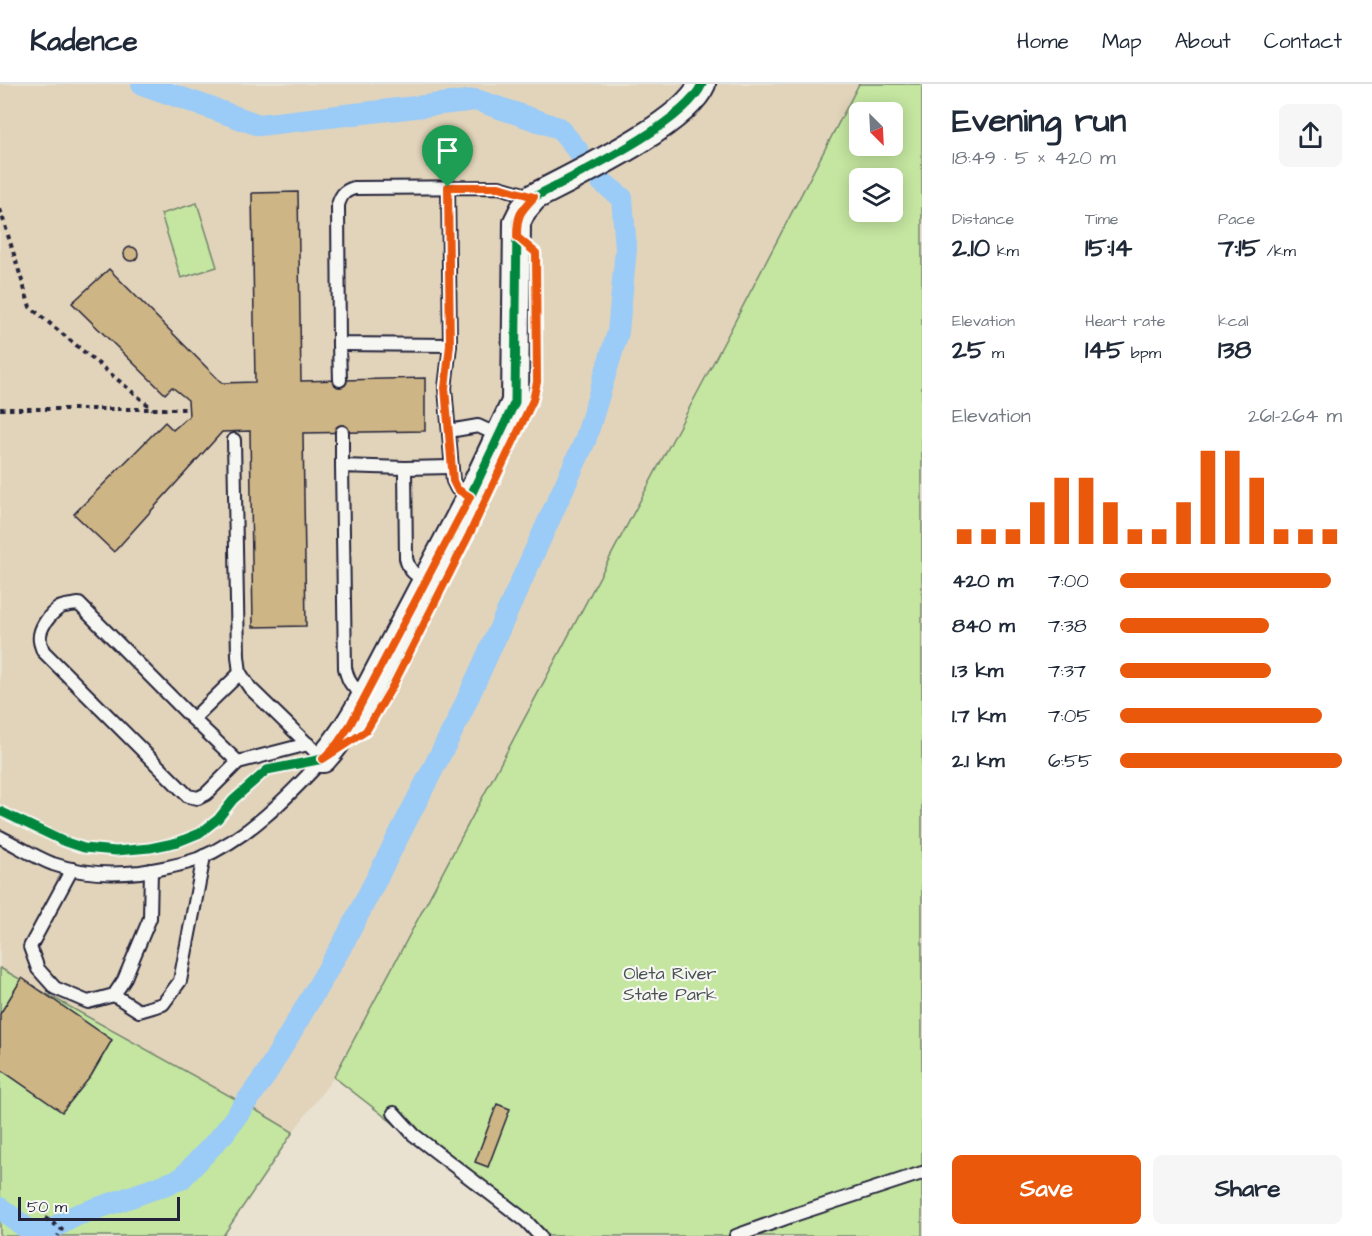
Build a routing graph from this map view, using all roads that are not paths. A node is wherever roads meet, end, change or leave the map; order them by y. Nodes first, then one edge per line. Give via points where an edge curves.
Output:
1 (702, 84) edge
2 (448, 187) junction
3 (534, 197) junction
4 (339, 344) junction
5 (450, 345) junction
6 (340, 380) dead end
7 (449, 431) junction
8 (342, 432) dead end
9 (500, 436) junction
10 (234, 440) dead end
11 (342, 466) junction
12 (451, 467) junction
13 (405, 468) junction
14 (470, 497) junction
15 (426, 581) junction
16 (240, 673) junction
17 (366, 695) junction
18 (194, 718) junction
19 (315, 752) junction
20 (238, 762) junction
21 (0, 837) edge
22 (204, 856) junction
23 (72, 869) junction
24 (151, 870) junction
25 (114, 995) junction
26 (394, 1113) dead end
27 (922, 1173) edge
28 (540, 1236) edge
29 (736, 1236) edge

1 - 3 street via 665,122
2 - 3 lane via 499,187
2 - 4 lane via 354,188 341,196
2 - 5 lane
3 - 9 street via 517,222 515,402
4 - 5 lane
4 - 6 lane
5 - 7 lane via 445,388
7 - 9 lane via 478,426
7 - 12 lane
8 - 11 lane
9 - 14 street
10 - 16 lane
11 - 13 lane
11 - 17 lane via 345,668 353,688
12 - 13 lane
12 - 14 lane via 457,489
13 - 15 lane via 406,558 412,572
14 - 15 street
15 - 17 street
16 - 18 lane
16 - 19 lane via 250,688
17 - 19 street via 337,744
18 - 20 lane
18 - 20 lane via 79,604 60,608 41,630 43,651 188,796 198,798 206,794
19 - 20 lane
19 - 22 lane via 271,811
21 - 23 lane via 37,857
22 - 24 lane
22 - 25 lane via 180,981 163,1004 139,1011
23 - 24 lane via 102,874
23 - 25 lane via 30,947 38,969 55,988 88,1002
24 - 25 lane via 150,918
26 - 28 lane via 414,1134
27 - 29 lane

